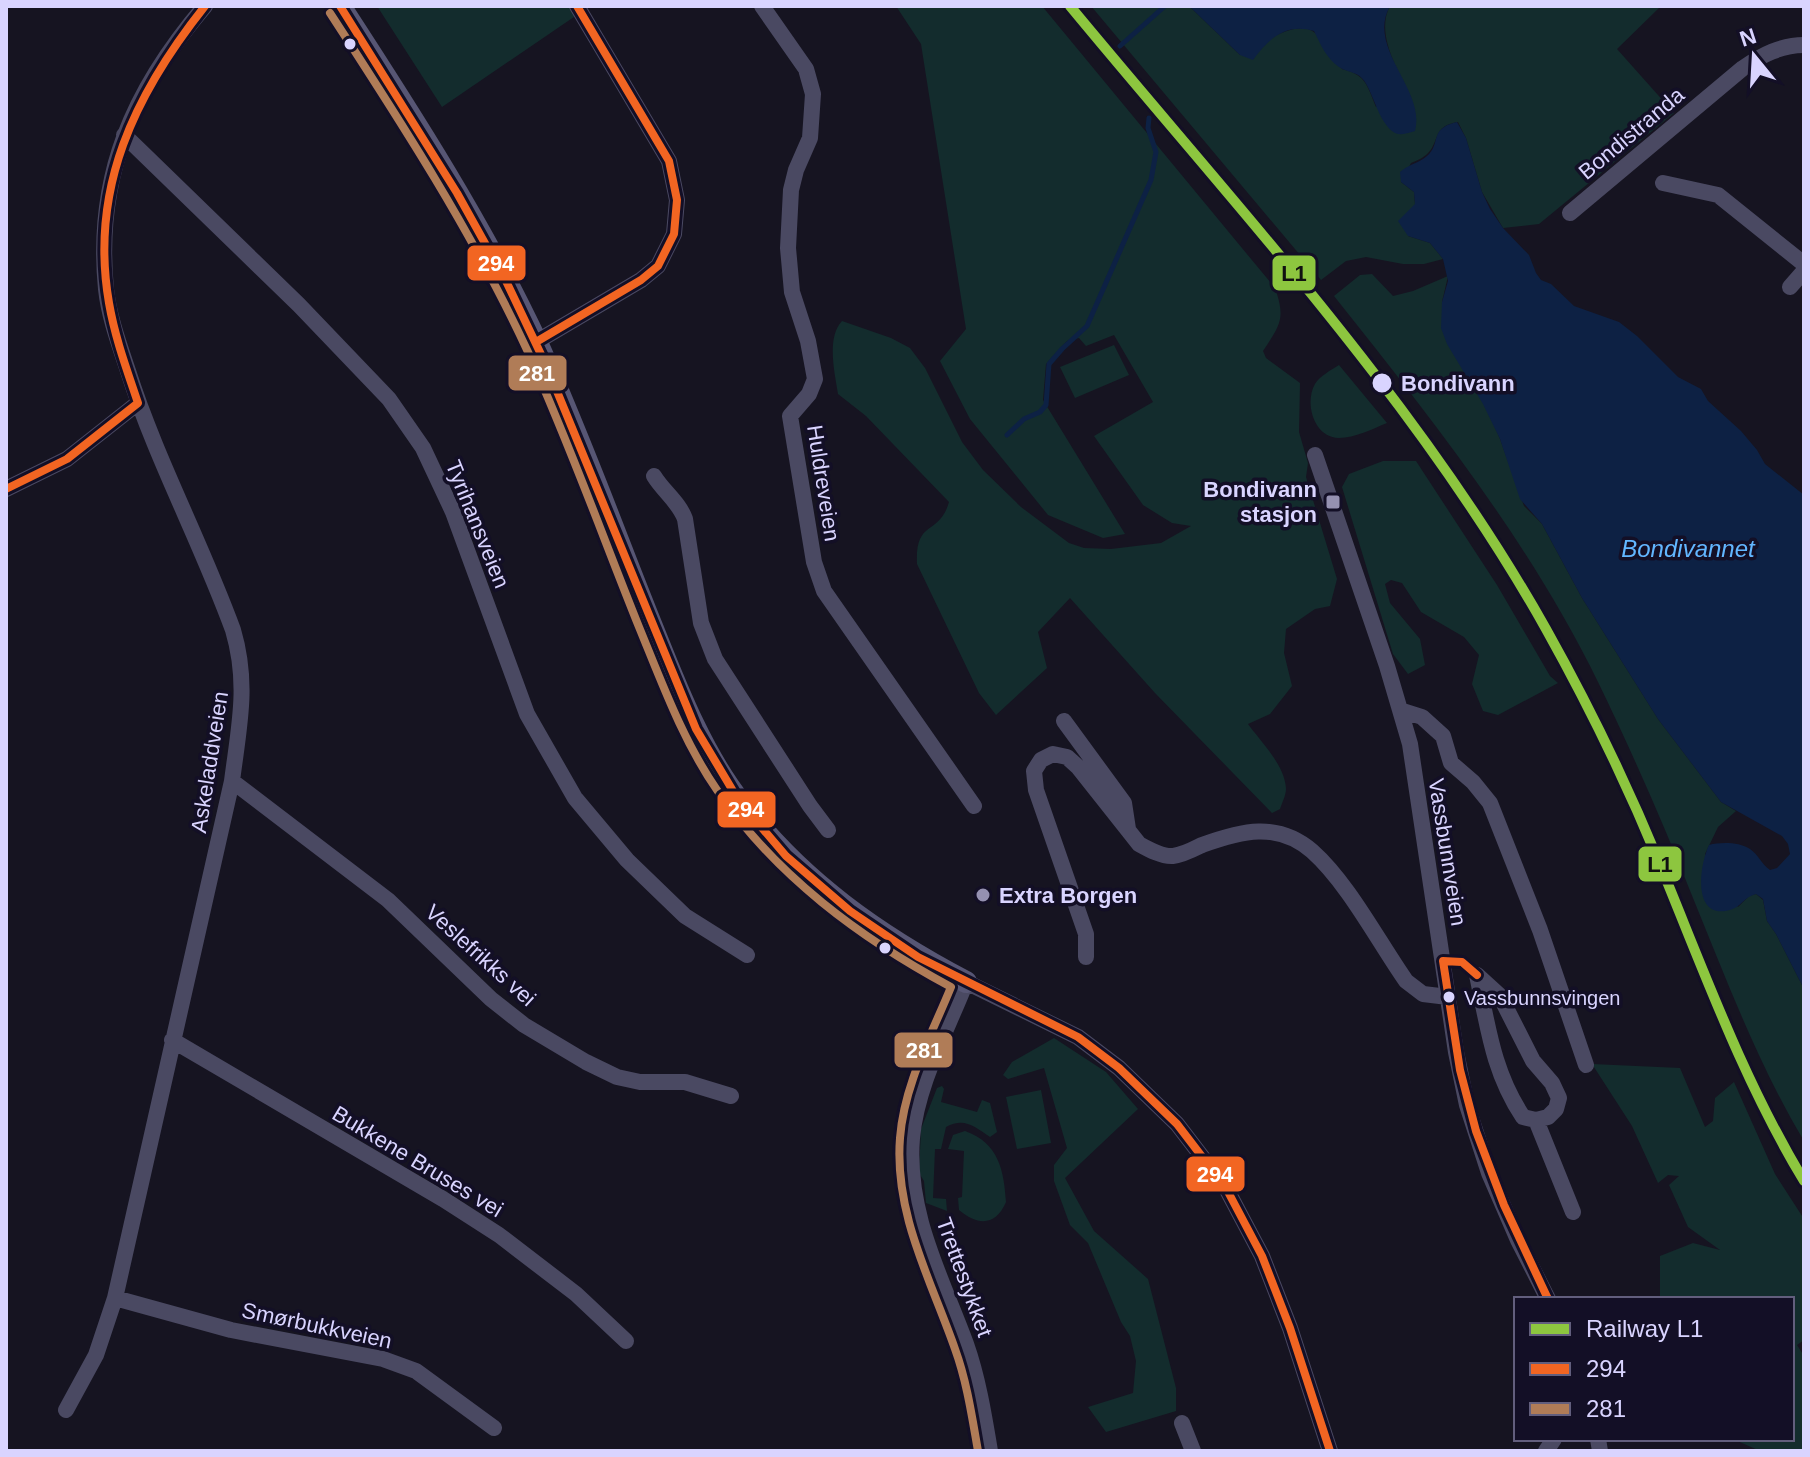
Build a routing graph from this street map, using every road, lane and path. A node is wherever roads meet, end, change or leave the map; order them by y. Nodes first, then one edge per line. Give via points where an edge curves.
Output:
1 (205, 6) edge
2 (340, 6) edge
3 (577, 6) edge
4 (762, 6) edge
5 (1804, 45) edge
6 (124, 135) junction
7 (1663, 183) dead end
8 (1570, 213) dead end
9 (1804, 264) edge
10 (1804, 271) edge
11 (1790, 287) dead end
12 (536, 342) junction
13 (138, 403) junction
14 (1315, 455) dead end
15 (654, 476) dead end
16 (6, 489) edge
17 (1400, 710) junction
18 (1064, 721) dead end
19 (232, 781) junction
20 (974, 806) dead end
21 (828, 830) dead end
22 (1128, 830) junction
23 (747, 955) dead end
24 (1086, 957) dead end
25 (966, 982) junction
26 (1448, 997) junction
27 (172, 1040) junction
28 (1586, 1065) dead end
29 (731, 1096) dead end
30 (1536, 1120) junction
31 (1573, 1212) dead end
32 (1547, 1297) edge
33 (115, 1298) junction
34 (626, 1341) dead end
35 (66, 1410) dead end
36 (1182, 1423) dead end
37 (494, 1428) dead end
38 (990, 1451) edge
39 (1193, 1451) edge
40 (1330, 1451) edge

1 - 6 street, Askeladdveien via 162,61
2 - 12 street via 457,193
3 - 12 street via 669,161 677,200 674,234 658,266 641,280
4 - 20 street, Huldreveien via 806,69 813,94 810,138 791,190 788,248 792,292 815,379 790,416 814,562 824,591
5 - 8 street, Bondistranda via 1778,49 1743,68
6 - 13 street, Askeladdveien via 106,215 106,290
6 - 23 street, Tyrihansveien via 389,399 423,448 453,512 527,714 575,798 627,860 685,916
7 - 9 street via 1718,195
10 - 11 street
12 - 25 street via 696,729 739,801 818,886 888,938
13 - 16 street via 67,459
13 - 19 street, Askeladdveien via 224,603 240,654 244,683
14 - 17 street, Vassbunnveien
15 - 21 street via 682,511 701,623 715,659
17 - 26 street, Vassbunnveien via 1410,744
17 - 28 street via 1422,717 1443,736 1451,763 1490,803
18 - 22 street via 1124,803
19 - 27 street, Askeladdveien
19 - 29 street, Veslefrikks vei via 388,900 524,1025 617,1077 685,1082
22 - 24 street via 1067,757 1053,754 1041,760 1034,771 1036,790 1086,934
22 - 26 street via 1151,851 1173,856 1237,833 1290,837 1327,867 1406,981 1423,994
25 - 38 street, Trettestykket via 923,1090 912,1138 912,1173 927,1248 976,1375
25 - 40 street via 1078,1037 1177,1124 1226,1188 1262,1256
26 - 32 street, Vassbunnveien via 1467,1105 1489,1173
27 - 33 street, Askeladdveien
27 - 34 street, Bukkene Bruses vei via 499,1235 576,1294
30 - 30 street via 1523,1117 1493,1059 1477,975 1500,996 1559,1098 1548,1117
30 - 31 street
33 - 35 street, Askeladdveien via 96,1355
33 - 37 street, Smørbukkveien via 231,1330 383,1359 416,1371
36 - 39 street

